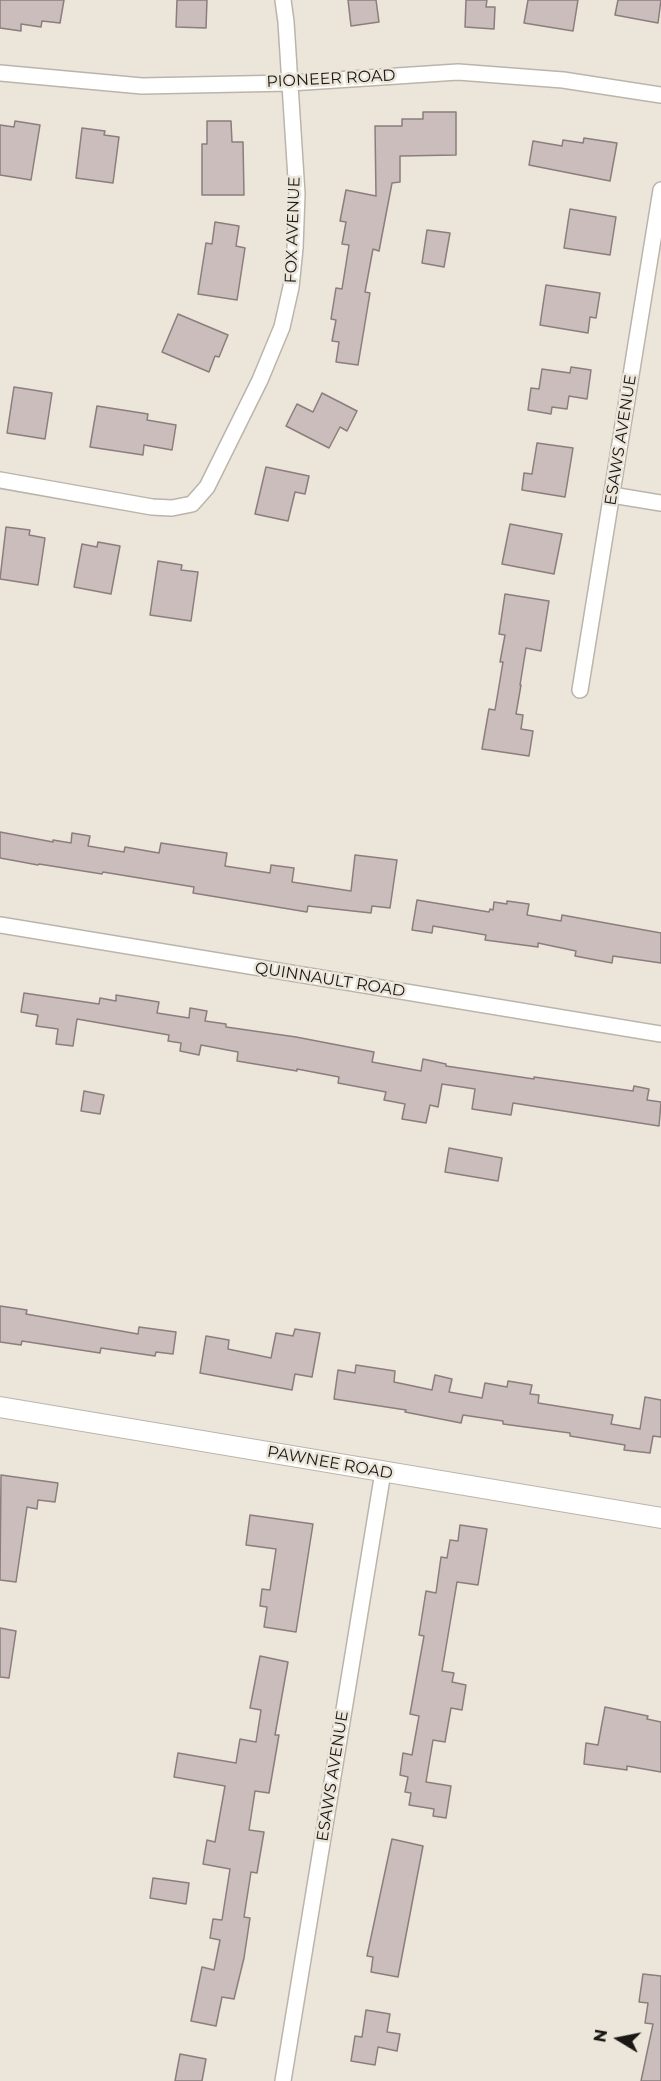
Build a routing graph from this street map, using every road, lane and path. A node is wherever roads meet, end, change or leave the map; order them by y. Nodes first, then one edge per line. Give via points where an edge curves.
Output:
1 (283, 0) edge
2 (0, 73) edge
3 (290, 82) junction
4 (661, 95) edge
5 (661, 190) edge
6 (0, 480) edge
7 (612, 495) junction
8 (661, 503) edge
9 (580, 690) dead end
10 (0, 925) edge
11 (661, 1034) edge
12 (0, 1407) edge
13 (384, 1472) junction
14 (661, 1518) edge
15 (283, 2081) edge

1 - 3 street, FOX AVENUE
2 - 3 street, PIONEER ROAD via 142,86
3 - 4 street, PIONEER ROAD via 458,72 563,80
3 - 6 street, FOX AVENUE via 297,194 291,287 282,327 260,380 207,487 192,504 172,508
5 - 7 street, ESAWS AVENUE
7 - 8 street
7 - 9 street, ESAWS AVENUE
10 - 11 street, QUINNAULT ROAD
12 - 13 street, PAWNEE ROAD
13 - 14 street, PAWNEE ROAD
13 - 15 street, ESAWS AVENUE

